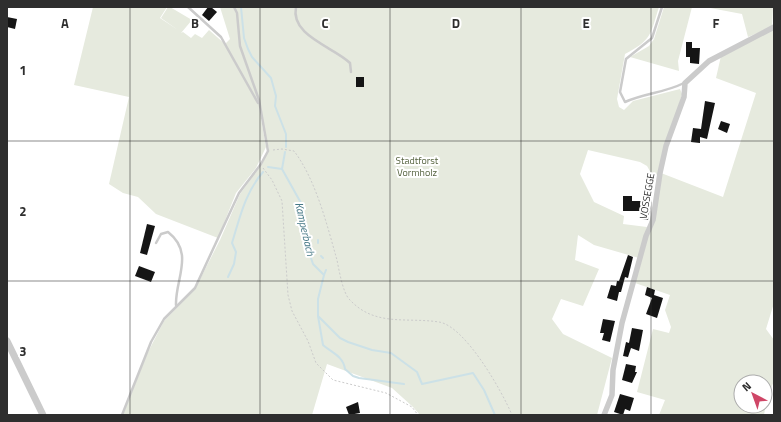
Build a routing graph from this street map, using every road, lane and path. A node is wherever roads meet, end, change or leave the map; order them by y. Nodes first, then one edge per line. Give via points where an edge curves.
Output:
1 (188, 7) edge
2 (234, 7) edge
3 (296, 7) edge
4 (662, 7) edge
5 (774, 27) edge
6 (351, 72) dead end
7 (685, 83) junction
8 (258, 103) junction
9 (268, 151) junction
10 (261, 164) junction
11 (156, 244) dead end
12 (176, 306) junction
13 (7, 341) edge
14 (43, 415) edge
15 (122, 415) edge
16 (418, 415) edge
17 (512, 415) edge
18 (604, 415) edge

1 - 8 lane via 221,37
2 - 8 lane via 237,13 240,46 254,82
3 - 6 lane via 296,20 304,30 343,56 350,63
4 - 7 lane via 652,38 626,59 620,92 625,102
5 - 7 street via 714,58
7 - 18 street, VOSSEGGE via 684,97 666,146 653,220 646,236 622,323 613,370 612,395
8 - 9 lane
9 - 10 lane
9 - 17 path via 294,151 304,165 327,226 349,300 382,319 440,322 451,327 494,378
10 - 12 lane via 239,193 195,288
10 - 16 path via 282,201 288,295 292,311 316,363 333,380 386,394 412,407
11 - 12 lane via 161,234 168,232 178,243 182,255
12 - 15 lane via 164,319 151,342
13 - 14 street

